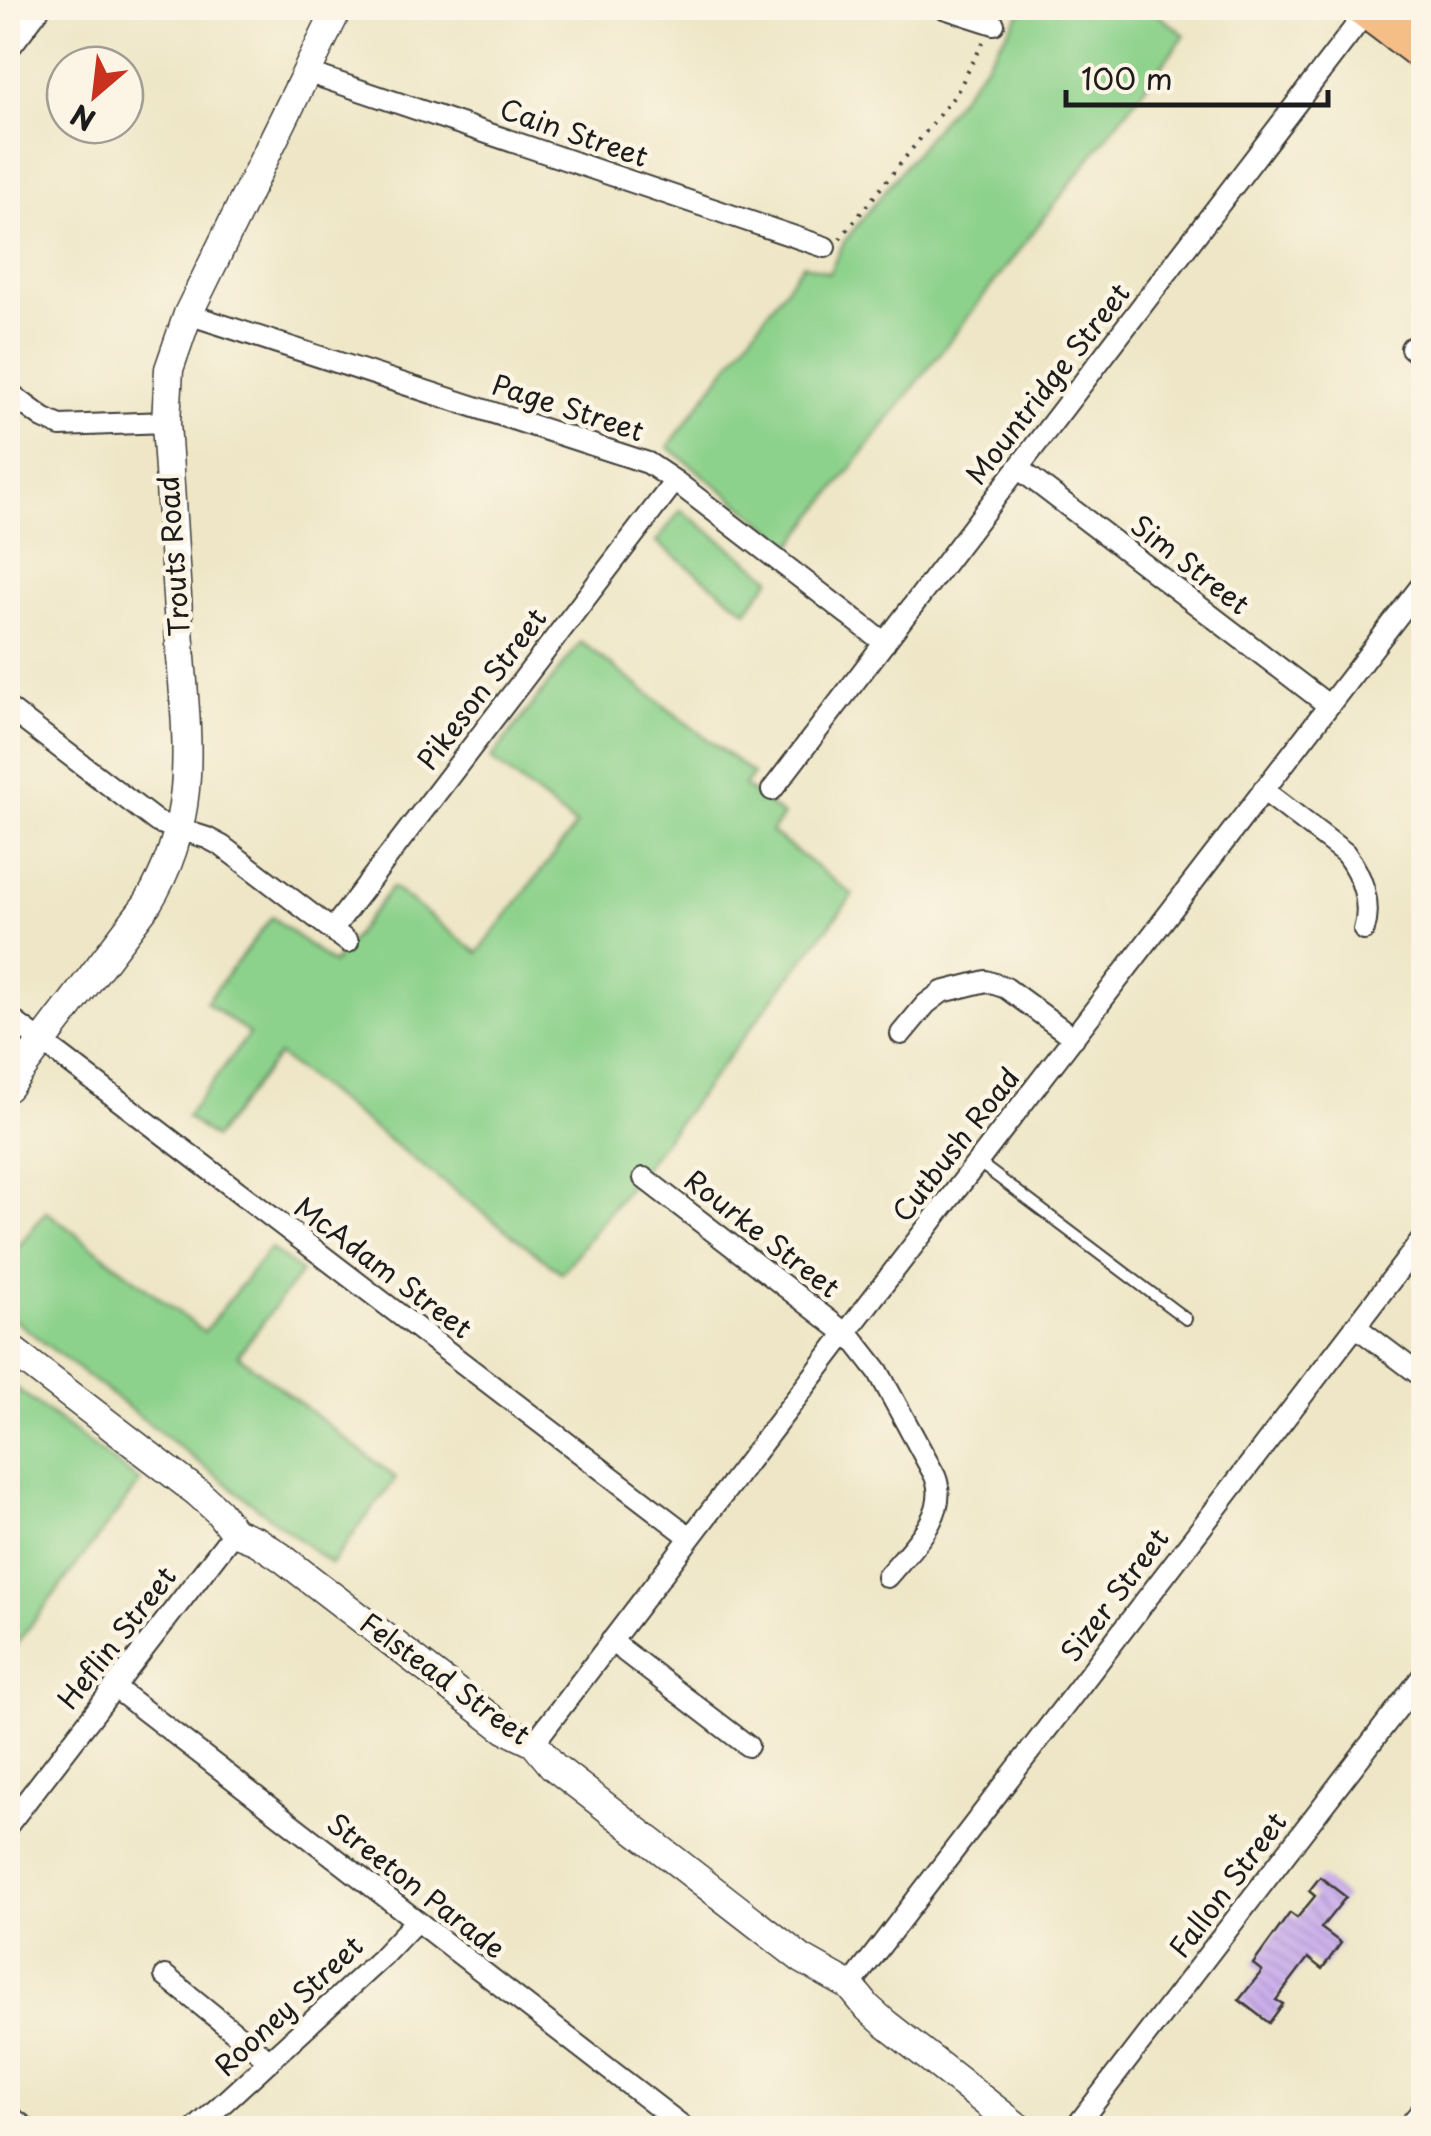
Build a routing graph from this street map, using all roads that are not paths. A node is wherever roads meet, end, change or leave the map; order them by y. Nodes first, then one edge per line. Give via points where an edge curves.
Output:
1 (40, 8) edge
2 (338, 8) edge
3 (944, 8) edge
4 (1404, 8) edge
5 (1365, 9) edge
6 (1424, 22) edge
7 (994, 24) road end
8 (8, 50) edge
9 (1424, 54) edge
10 (306, 72) junction
11 (825, 247) road end
12 (188, 314) junction
13 (8, 392) edge
14 (166, 422) junction
15 (1018, 468) junction
16 (675, 481) junction
17 (1422, 588) edge
18 (885, 642) junction
19 (1328, 706) junction
20 (8, 708) edge
21 (772, 790) dead end
22 (1263, 790) junction
23 (179, 830) junction
24 (1364, 930) dead end
25 (8, 1017) edge
26 (901, 1034) dead end
27 (1074, 1038) junction
28 (42, 1042) junction
29 (8, 1087) edge
30 (978, 1162) junction
31 (644, 1178) dead end
32 (1424, 1237) edge
33 (1186, 1320) dead end
34 (1355, 1326) junction
35 (846, 1333) junction
36 (8, 1347) edge
37 (1424, 1378) edge
38 (234, 1532) junction
39 (690, 1538) junction
40 (887, 1577) dead end
41 (611, 1641) junction
42 (1424, 1674) edge
43 (114, 1687) junction
44 (534, 1743) junction
45 (748, 1746) dead end
46 (8, 1825) edge
47 (416, 1920) junction
48 (164, 1976) dead end
49 (850, 1986) junction
50 (270, 2061) junction
51 (1424, 2108) edge
52 (8, 2116) edge
53 (26, 2128) edge
54 (196, 2128) edge
55 (685, 2128) edge
56 (1020, 2128) edge
57 (1076, 2128) edge
58 (1408, 2128) edge

1 - 8 street
2 - 10 street, Trouts Road
3 - 7 street
4 - 6 highway
5 - 9 highway
5 - 15 street, Mountridge Street
10 - 11 street, Cain Street
10 - 12 street, Trouts Road
12 - 14 street, Trouts Road via 169,369
12 - 16 street, Page Street via 636,458
13 - 14 street via 60,426
14 - 23 street, Trouts Road via 188,772
15 - 18 street, Mountridge Street
15 - 19 street, Sim Street
16 - 18 street, Page Street
16 - 23 street, Pikeson Street via 340,936 222,846
17 - 19 street, Cutbush Road
18 - 21 street, Mountridge Street
19 - 22 street, Cutbush Road
20 - 23 street via 157,822
22 - 24 street via 1351,862 1367,902
22 - 27 street, Cutbush Road
23 - 28 street, Trouts Road via 147,904
25 - 28 street, McAdam Street
26 - 27 street via 942,992 986,981
27 - 30 street, Cutbush Road
28 - 29 street, Trouts Road
28 - 39 street, McAdam Street
30 - 33 lane
30 - 35 street, Cutbush Road
31 - 35 street, Rourke Street
32 - 34 street, Sizer Street
34 - 37 street
34 - 49 street, Sizer Street
35 - 39 street, Cutbush Road
35 - 40 street, Rourke Street via 878,1371 939,1485 933,1518
36 - 38 street, Felstead Street via 198,1493
38 - 43 street, Heflin Street
38 - 44 street, Felstead Street via 281,1557 510,1732
39 - 41 street, Cutbush Road
41 - 44 street, Cutbush Road
41 - 45 street
42 - 57 street, Fallon Street
43 - 46 street, Heflin Street
43 - 47 street, Streeton Parade
44 - 49 street, Felstead Street via 561,1772 786,1946
47 - 50 street, Rooney Street
47 - 55 street, Streeton Parade
48 - 50 street
49 - 56 street, Felstead Street via 886,2024
50 - 54 street, Rooney Street
51 - 58 street
52 - 53 street

